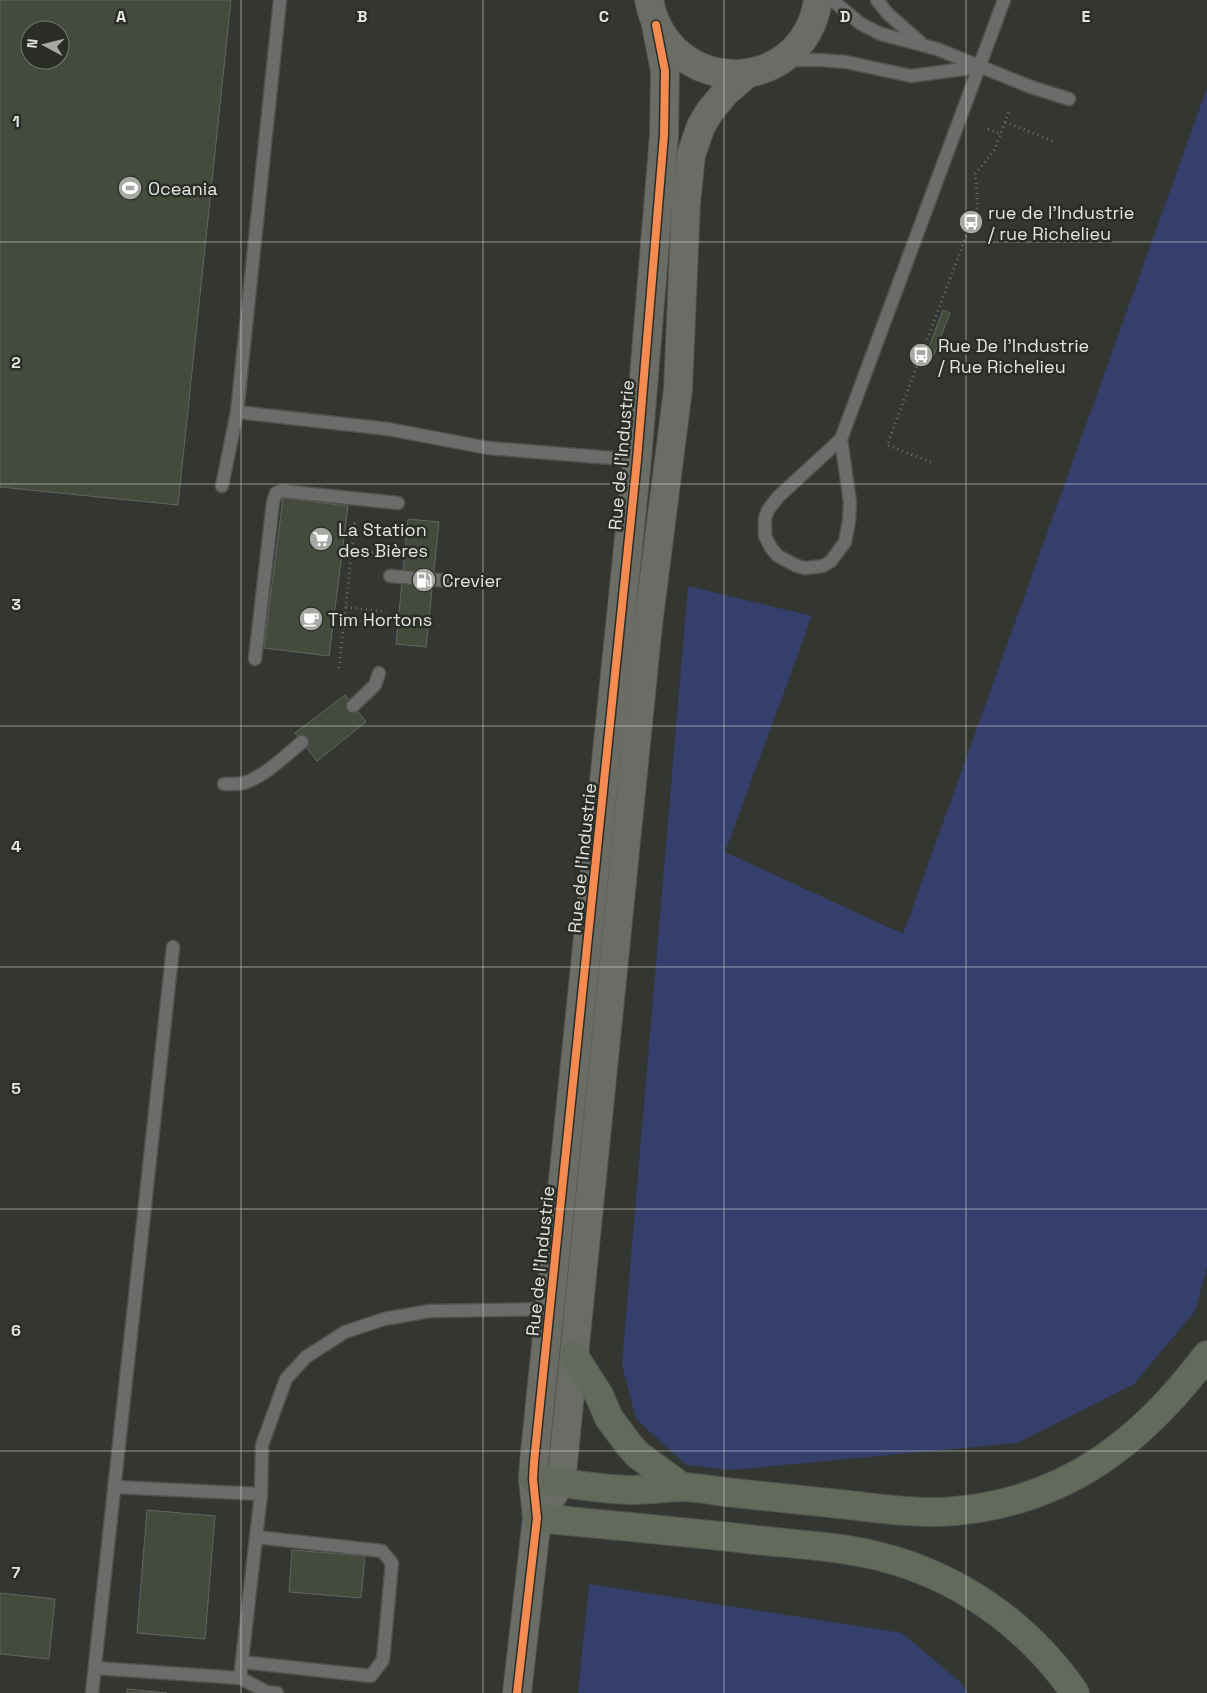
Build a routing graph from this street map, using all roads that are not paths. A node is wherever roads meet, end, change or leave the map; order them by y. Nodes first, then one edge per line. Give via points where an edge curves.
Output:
1 (280, 0) edge
2 (818, 0) edge
3 (832, 0) edge
4 (877, 0) edge
5 (1004, 0) edge
6 (648, 10) edge
7 (921, 44) junction
8 (781, 60) junction
9 (980, 67) junction
10 (748, 73) junction
11 (1068, 99) dead end
12 (237, 412) junction
13 (840, 439) junction
14 (637, 460) junction
15 (222, 486) dead end
16 (398, 503) dead end
17 (390, 576) dead end
18 (449, 582) dead end
19 (255, 659) dead end
20 (379, 672) dead end
21 (353, 706) dead end
22 (302, 742) dead end
23 (224, 784) dead end
24 (172, 947) dead end
25 (550, 1309) junction
26 (1207, 1355) edge
27 (574, 1356) junction
28 (533, 1479) junction
29 (561, 1483) junction
30 (114, 1487) junction
31 (682, 1487) junction
32 (261, 1494) junction
33 (537, 1518) junction
34 (256, 1537) junction
35 (242, 1662) junction
36 (95, 1668) junction
37 (240, 1678) junction
38 (92, 1693) edge
39 (276, 1693) edge
40 (517, 1693) edge
41 (1075, 1693) edge

1 - 12 lane
2 - 8 street via 815,16 802,41
3 - 7 lane via 861,24 881,34
4 - 7 lane
5 - 9 lane
6 - 10 street via 672,48 682,57 720,73
6 - 14 street, Rue de l'Industrie via 665,71 664,135
7 - 9 lane
8 - 9 lane via 846,62 911,76
8 - 10 street
9 - 11 lane
9 - 13 lane
10 - 27 street, Rue de l'Industrie via 710,111 691,155 678,389 648,624
12 - 14 lane via 388,429 488,448
12 - 15 lane
13 - 13 lane via 778,496 765,518 765,536 771,548 778,556 797,566 823,566 831,561 845,542 850,502
14 - 25 street, Rue de l'Industrie
16 - 19 lane via 282,490 276,492
17 - 18 lane
20 - 21 lane via 375,685
22 - 23 lane via 250,780
24 - 30 lane
25 - 28 street, Rue de l'Industrie
25 - 32 lane via 430,1311 384,1319 345,1332 306,1357 286,1379 262,1445
26 - 31 highway via 1174,1398 1112,1453 1061,1482 1008,1501 928,1512
27 - 29 street, Rue de l'Industrie
27 - 31 highway via 599,1395 609,1418 629,1445
28 - 29 highway
28 - 33 street, Rue de l'Industrie
29 - 31 highway via 630,1490
29 - 33 street, Rue de l'Industrie
30 - 32 lane
30 - 36 lane
32 - 34 lane
33 - 40 street, Rue de l'Industrie
33 - 41 highway via 849,1551 904,1564 951,1582 994,1608 1037,1647
34 - 35 lane
34 - 35 lane via 382,1551 392,1563 383,1660 371,1676
35 - 37 lane
36 - 37 lane
36 - 38 lane
37 - 39 lane via 267,1692

